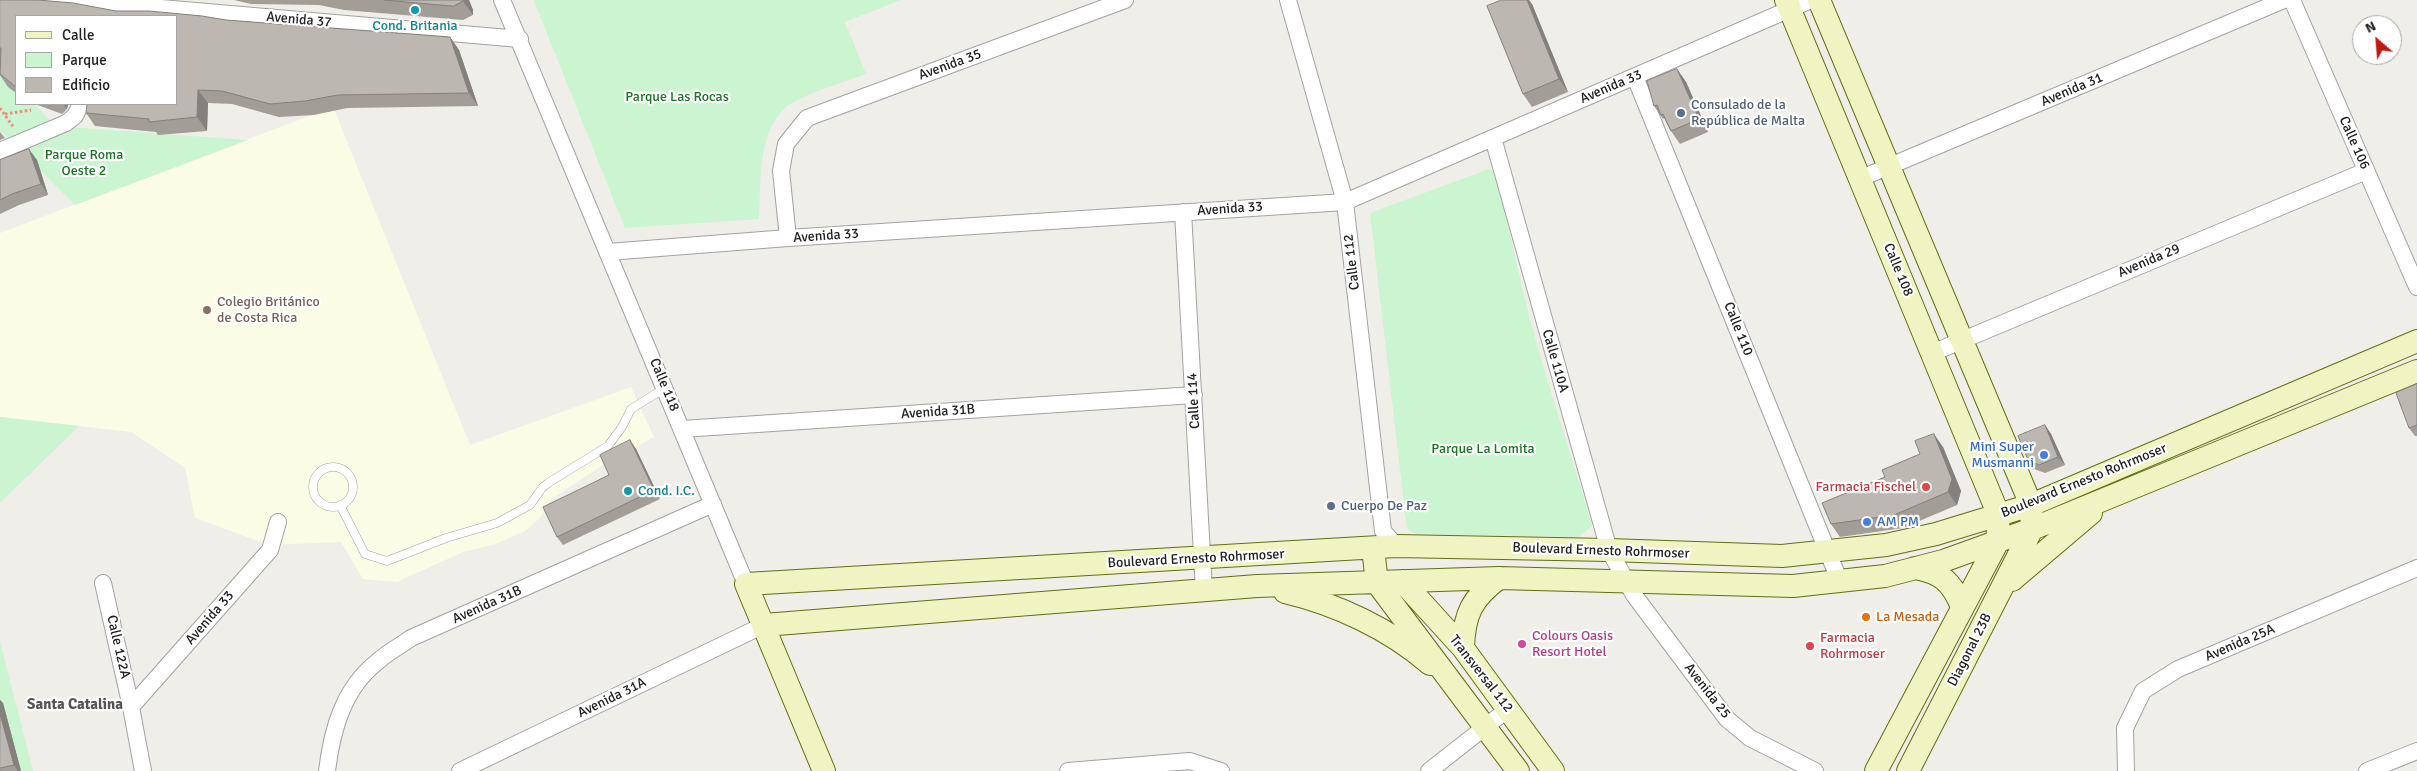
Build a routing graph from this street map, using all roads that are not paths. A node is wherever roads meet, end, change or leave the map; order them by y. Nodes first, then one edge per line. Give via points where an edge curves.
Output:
1 (38, 0) edge
2 (502, 0) edge
3 (1124, 0) edge
4 (1288, 0) edge
5 (1810, 0) edge
6 (1819, 0) edge
7 (2284, 0) edge
8 (2292, 0) edge
9 (1788, 5) edge
10 (91, 9) edge
11 (177, 15) edge
12 (178, 15) edge
13 (520, 39) junction
14 (1635, 76) junction
15 (80, 105) edge
16 (1492, 138) junction
17 (0, 151) edge
18 (1889, 167) junction
19 (2366, 171) junction
20 (1859, 178) junction
21 (1345, 202) junction
22 (1184, 212) junction
23 (788, 238) junction
24 (608, 252) junction
25 (2417, 287) edge
26 (1961, 340) junction
27 (2417, 341) edge
28 (1932, 353) junction
29 (2417, 371) edge
30 (665, 388) junction
31 (1194, 395) junction
32 (682, 429) junction
33 (2111, 497) junction
34 (713, 504) junction
35 (340, 505) junction
36 (2031, 506) junction
37 (1999, 516) junction
38 (278, 522) dead end
39 (2032, 529) junction
40 (1384, 542) junction
41 (1997, 543) junction
42 (1608, 550) junction
43 (1829, 553) junction
44 (1204, 559) junction
45 (1915, 568) junction
46 (2417, 568) edge
47 (1499, 578) junction
48 (1626, 580) junction
49 (1402, 581) junction
50 (1840, 582) junction
51 (104, 583) dead end
52 (1377, 583) junction
53 (746, 584) junction
54 (1257, 586) junction
55 (1204, 590) junction
56 (2001, 591) junction
57 (1962, 607) junction
58 (764, 626) junction
59 (1463, 648) junction
60 (1458, 690) junction
61 (131, 707) junction
62 (1508, 709) junction
63 (1485, 725) junction
64 (2417, 751) edge
65 (143, 771) edge
66 (327, 771) edge
67 (460, 771) edge
68 (824, 771) edge
69 (1068, 771) edge
70 (1221, 771) edge
71 (1429, 771) edge
72 (1518, 771) edge
73 (1554, 771) edge
74 (1815, 771) edge
75 (1876, 771) edge
76 (1908, 771) edge
77 (2126, 771) edge
78 (2367, 771) edge

1 - 10 street, Avenida 37
2 - 13 street, Calle 118
3 - 23 street, Avenida 35 via 807,118 786,144 781,171
4 - 21 street, Calle 112
5 - 9 street, Avenida 33
6 - 18 street
7 - 18 street, Avenida 31
8 - 19 street, Calle 106
9 - 14 street, Avenida 33
9 - 20 street, Calle 108
10 - 11 street, Avenida 37
12 - 13 street, Avenida 37
13 - 24 street, Calle 118
14 - 16 street, Avenida 33
14 - 43 street, Calle 110
15 - 17 street via 75,116 66,123
16 - 21 street, Avenida 33
16 - 42 street, Calle 110A
18 - 20 street, Avenida 31
18 - 26 street
19 - 25 street, Calle 106
19 - 26 street, Avenida 29
20 - 28 street, Calle 108
21 - 22 street, Avenida 33
21 - 40 street, Calle 112
22 - 23 street, Avenida 33
22 - 31 street, Calle 114
23 - 24 street, Avenida 33
24 - 30 street, Calle 118
26 - 28 street, Avenida 29
26 - 36 street
27 - 36 street, Boulevard Ernesto Rohrmoser
28 - 37 street, Calle 108
29 - 33 street, Boulevard Ernesto Rohrmoser
30 - 32 street, Calle 118
30 - 35 lane via 631,409 608,446 548,482 530,505 497,523 387,561 365,554
31 - 32 street, Avenida 31B
31 - 44 street, Calle 114
32 - 34 street, Calle 118
33 - 39 street, Boulevard Ernesto Rohrmoser
33 - 56 street
34 - 53 street, Calle 118
34 - 66 street, Avenida 31B via 411,638 375,663 346,697 331,739
35 - 35 lane via 351,495 352,480 343,469 329,467 316,475 313,482 315,496 326,506
36 - 37 street, Boulevard Ernesto Rohrmoser
36 - 39 street
37 - 41 street, Calle 108
37 - 43 street, Boulevard Ernesto Rohrmoser via 1903,542
38 - 61 street, Avenida 33 via 270,550
39 - 41 street, Boulevard Ernesto Rohrmoser
39 - 56 street, Diagonal 23B
40 - 42 street, Boulevard Ernesto Rohrmoser
40 - 44 street, Boulevard Ernesto Rohrmoser
40 - 49 street, Calle 112
40 - 52 street, Calle 112
41 - 45 street, Boulevard Ernesto Rohrmoser
41 - 57 street, Diagonal 23B
42 - 43 street, Boulevard Ernesto Rohrmoser via 1722,556
42 - 48 street, Calle 110A
43 - 50 street, Calle 110
44 - 53 street, Boulevard Ernesto Rohrmoser
44 - 55 street, Calle 114
45 - 50 street, Boulevard Ernesto Rohrmoser
45 - 57 street via 1931,571 1946,579
46 - 77 street, Avenida 25A via 2178,669 2143,691 2125,728
47 - 48 street, Boulevard Ernesto Rohrmoser
47 - 49 street, Boulevard Ernesto Rohrmoser
47 - 59 street via 1482,590 1470,607 1464,627
48 - 50 street, Boulevard Ernesto Rohrmoser via 1793,586
48 - 74 street, Avenida 25 via 1727,719 1750,738
49 - 52 street, Boulevard Ernesto Rohrmoser
49 - 59 street, Transversal 112
51 - 61 street, Calle 122A
52 - 54 street, Boulevard Ernesto Rohrmoser
52 - 60 street, Transversal 112
53 - 58 street, Calle 118
54 - 55 street, Boulevard Ernesto Rohrmoser
54 - 60 street via 1302,596 1346,612 1386,633 1424,659
55 - 58 street, Boulevard Ernesto Rohrmoser
56 - 76 street, Diagonal 23B
57 - 75 street, Diagonal 23B
58 - 67 street, Avenida 31A
58 - 68 street, Calle 118
59 - 62 street, Transversal 112
60 - 63 street, Transversal 112
61 - 65 street, Calle 122A
62 - 63 street
62 - 73 street, Transversal 112
63 - 71 street
63 - 72 street, Transversal 112
64 - 78 street
69 - 70 street via 1190,761

